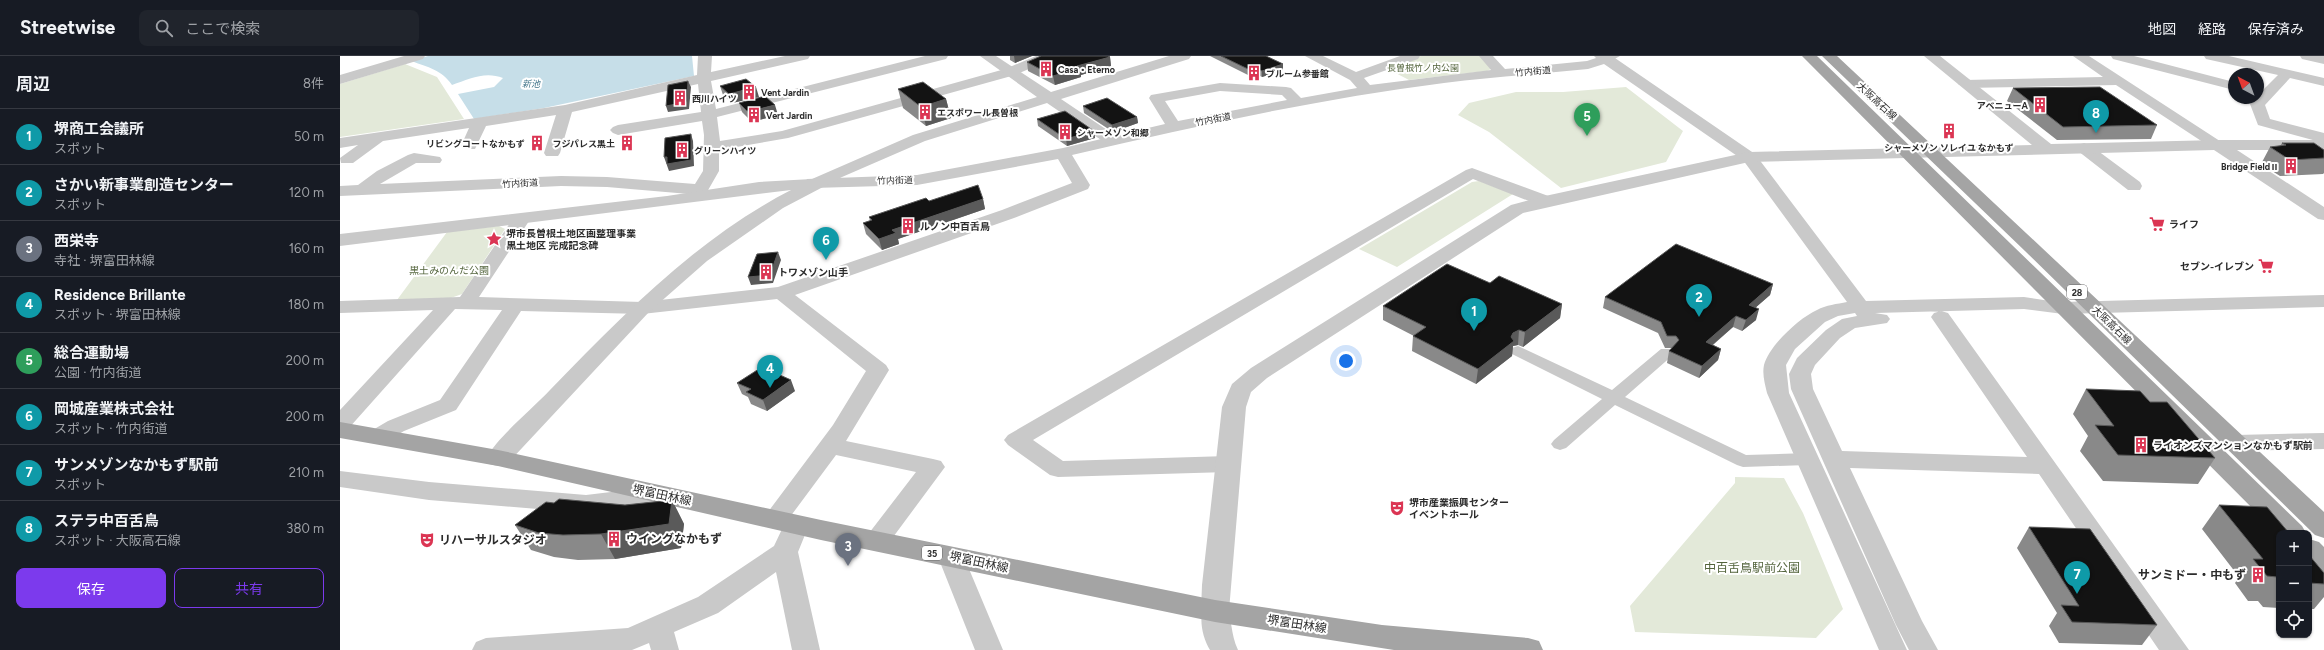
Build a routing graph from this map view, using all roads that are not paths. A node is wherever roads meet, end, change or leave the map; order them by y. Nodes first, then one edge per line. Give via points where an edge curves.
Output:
1 (418, 56) edge
2 (705, 56) edge
3 (803, 56) edge
4 (941, 56) edge
5 (987, 56) edge
6 (1048, 56) edge
7 (1184, 56) edge
8 (1312, 56) edge
9 (1413, 56) edge
10 (1486, 56) edge
11 (1809, 56) edge
12 (1829, 56) edge
13 (1931, 56) edge
14 (2080, 56) edge
15 (2118, 56) edge
16 (2210, 56) edge
17 (2307, 56) edge
18 (1607, 57) edge
19 (2324, 60) edge
20 (1010, 72) junction
21 (1502, 74) junction
22 (2287, 74) junction
23 (1354, 77) junction
24 (2321, 77) edge
25 (704, 79) junction
26 (340, 80) edge
27 (2116, 81) junction
28 (1965, 84) junction
29 (2228, 84) edge
30 (1367, 90) junction
31 (2264, 92) edge
32 (1049, 98) junction
33 (1298, 103) junction
34 (2257, 104) edge
35 (566, 109) junction
36 (709, 115) junction
37 (479, 123) junction
38 (627, 125) dead end
39 (1174, 126) junction
40 (378, 138) junction
41 (2324, 138) edge
42 (1113, 140) junction
43 (340, 143) edge
44 (2218, 145) junction
45 (2324, 145) edge
46 (468, 146) dead end
47 (712, 146) junction
48 (2084, 148) junction
49 (2047, 149) junction
50 (1908, 152) junction
51 (1930, 152) junction
52 (552, 153) dead end
53 (1063, 153) junction
54 (1749, 157) junction
55 (348, 160) edge
56 (434, 160) dead end
57 (813, 183) junction
58 (2134, 186) dead end
59 (362, 190) junction
60 (340, 191) edge
61 (699, 193) junction
62 (1544, 201) junction
63 (2324, 215) edge
64 (522, 218) junction
65 (340, 240) edge
66 (780, 293) junction
67 (2324, 301) edge
68 (457, 304) junction
69 (514, 305) junction
70 (340, 307) edge
71 (642, 308) junction
72 (2064, 308) junction
73 (2093, 308) junction
74 (1864, 313) junction
75 (1941, 317) junction
76 (1518, 352) dead end
77 (1667, 352) dead end
78 (1613, 398) junction
79 (340, 424) edge
80 (340, 430) edge
81 (379, 436) junction
82 (2324, 441) edge
83 (2236, 443) junction
84 (1560, 444) dead end
85 (830, 446) junction
86 (498, 458) junction
87 (1808, 459) junction
88 (1835, 459) junction
89 (1228, 464) junction
90 (2047, 466) junction
91 (340, 479) edge
92 (661, 495) junction
93 (786, 522) junction
94 (2324, 528) edge
95 (2290, 530) edge
96 (876, 541) junction
97 (785, 552) junction
98 (2312, 552) edge
99 (952, 556) junction
100 (2324, 563) edge
101 (1215, 611) junction
102 (662, 639) edge
103 (486, 650) edge
104 (806, 650) edge
105 (989, 650) edge
106 (1224, 650) edge
107 (1528, 650) edge
108 (1893, 650) edge
109 (1924, 650) edge
110 (2175, 650) edge

1 - 26 street
2 - 25 street
3 - 25 street
4 - 36 street
5 - 20 street
6 - 20 street
7 - 32 street
8 - 23 street
9 - 23 street
10 - 21 street
11 - 50 main road, 大阪高石線 / 28
12 - 51 main road, 大阪高石線 / 28
13 - 28 street
14 - 27 street
15 - 29 street
16 - 22 street
17 - 19 street
18 - 21 street, 竹内街道 via 1588,66
18 - 54 street
20 - 32 street
20 - 47 street via 783,135
21 - 30 street, 竹内街道
22 - 24 street
22 - 31 street
23 - 30 street
25 - 35 street
25 - 36 street
27 - 28 street
27 - 44 street
28 - 49 street
30 - 33 street, 竹内街道
32 - 42 street
32 - 57 street via 919,138
33 - 39 street, 竹内街道
33 - 39 street via 1286,91 1220,87 1156,98
34 - 41 street via 2263,122
35 - 37 street
35 - 52 street
36 - 38 street
36 - 47 street
37 - 40 street
37 - 46 street
39 - 42 street, 竹内街道
40 - 43 street
40 - 55 street
42 - 53 street, 竹内街道
44 - 45 street
44 - 48 street
44 - 63 street
47 - 61 street via 711,171
48 - 49 street
48 - 58 street
49 - 51 street
50 - 51 street
50 - 54 street
50 - 72 main road, 大阪高石線 / 28
51 - 73 main road, 大阪高石線 / 28
53 - 57 street, 竹内街道 via 917,180
53 - 66 street via 1082,185 1008,214
54 - 62 street
54 - 74 street
56 - 59 street via 414,158 383,174
57 - 61 street
57 - 71 street via 719,243
59 - 60 street, 竹内街道
59 - 61 street, 竹内街道 via 561,181 607,182
61 - 64 street
62 - 89 street via 1517,209 1259,373 1240,389 1234,407
62 - 89 street via 1472,173 1016,440 1058,469
64 - 65 street
64 - 68 street
66 - 71 street
66 - 85 street via 878,370
67 - 73 street
68 - 69 street
68 - 70 street
68 - 79 street
69 - 71 street
69 - 81 street via 448,405 396,426
71 - 86 street
72 - 73 street
72 - 74 street via 2024,303
72 - 75 street via 2038,315
72 - 95 main road, 大阪高石線 / 28
73 - 83 main road, 大阪高石線 / 28
74 - 75 street
74 - 87 street via 1823,315 1781,353 1775,364 1774,377 1778,393
74 - 88 street via 1833,334 1805,362 1800,374 1802,389
75 - 90 street
76 - 78 street
77 - 78 street
78 - 84 street
78 - 87 street via 1743,461
80 - 81 main road, 堺富田林線 / 35
81 - 86 main road, 堺富田林線 / 35
82 - 83 street
83 - 94 main road, 大阪高石線 / 28
85 - 93 street via 793,498
85 - 96 street via 933,467
86 - 92 main road, 堺富田林線 / 35
87 - 108 street
88 - 90 street
88 - 109 street via 1910,625
89 - 101 street
90 - 110 street
91 - 92 street via 429,491 586,504
92 - 93 main road, 堺富田林線 / 35
93 - 96 main road, 堺富田林線 / 35
93 - 97 street
96 - 99 main road, 堺富田林線 / 35
97 - 102 street
97 - 104 street
98 - 100 main road
99 - 101 main road, 堺富田林線 / 35
99 - 105 street
101 - 106 street via 1218,639
101 - 107 main road, 堺富田林線 / 35 via 1382,637
102 - 103 street via 631,638

